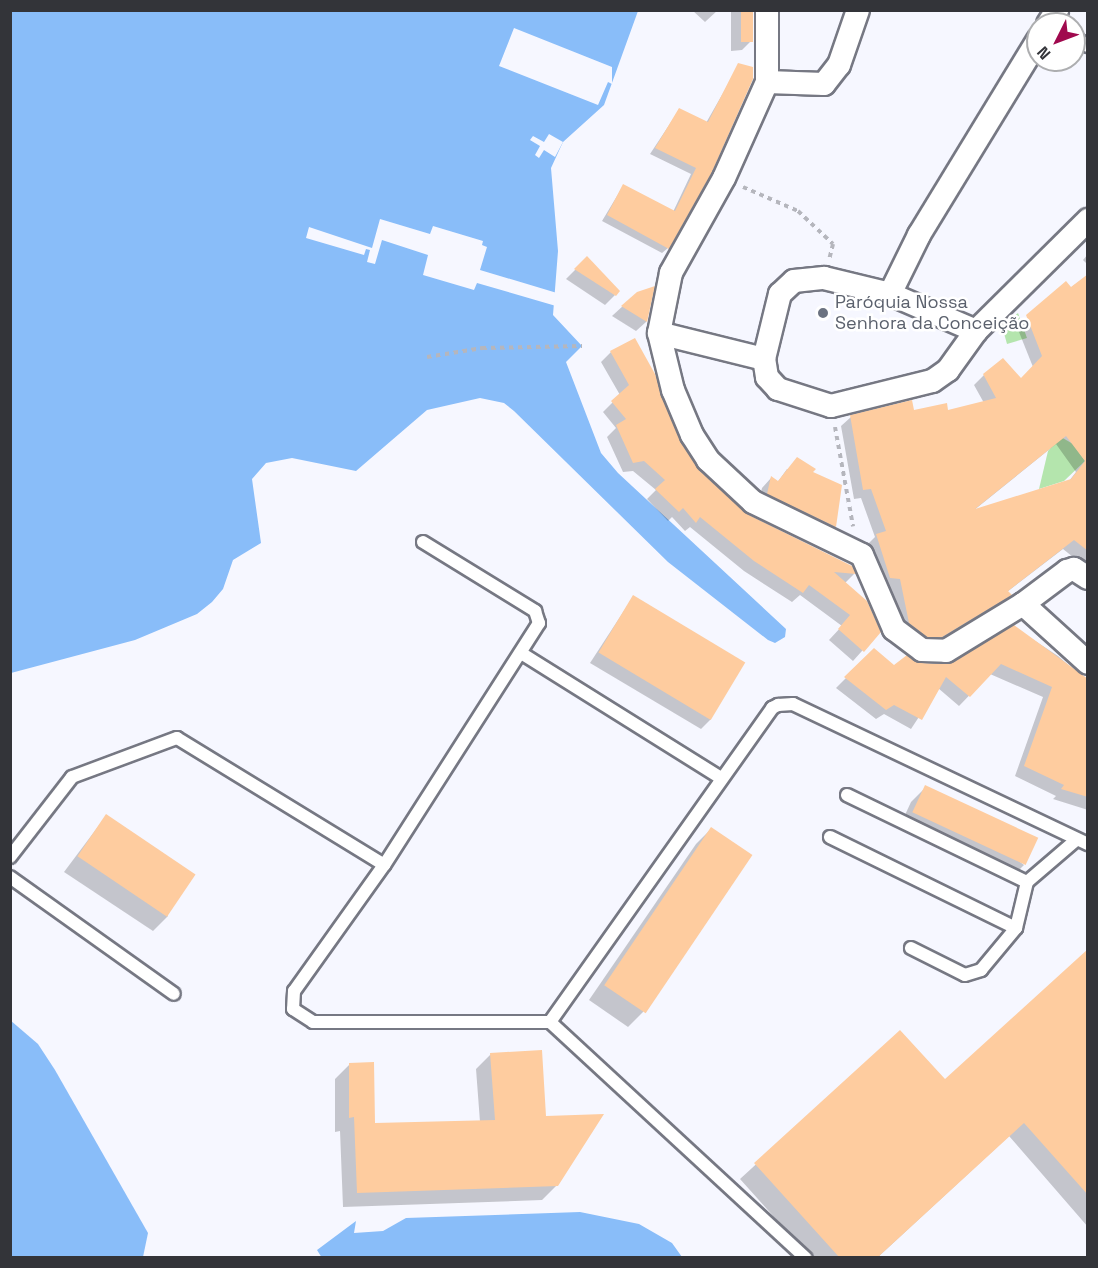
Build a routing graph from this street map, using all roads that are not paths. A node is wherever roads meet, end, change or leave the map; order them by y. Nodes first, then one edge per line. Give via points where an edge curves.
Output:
1 (767, 10) edge
2 (858, 10) edge
3 (1026, 61) edge
4 (767, 82) junction
5 (1088, 220) edge
6 (890, 294) junction
7 (976, 331) junction
8 (659, 333) junction
9 (764, 359) junction
10 (423, 542) dead end
11 (1088, 578) edge
12 (1023, 604) junction
13 (521, 652) junction
14 (1088, 663) edge
15 (721, 778) junction
16 (847, 795) dead end
17 (830, 837) dead end
18 (1082, 842) edge
19 (10, 857) edge
20 (384, 865) junction
21 (10, 877) edge
22 (1027, 882) junction
23 (1016, 928) junction
24 (911, 948) dead end
25 (174, 994) dead end
26 (550, 1022) junction
27 (806, 1257) edge

1 - 4 street
2 - 4 street via 839,65 824,84
3 - 6 street via 919,235
4 - 8 street via 724,178 671,273
5 - 7 street
6 - 7 street
6 - 9 street via 824,278 795,281 783,289
7 - 9 street via 948,370 932,381 831,406 778,388 767,377
8 - 9 street
8 - 12 street via 673,390 692,435 715,468 753,502 781,519 862,555 892,624 911,644 934,653 946,651
10 - 13 lane via 535,611 539,623
11 - 12 street via 1074,569 1067,571
12 - 14 street
13 - 15 lane
13 - 20 lane
15 - 18 lane via 772,708 793,705
15 - 26 lane
16 - 22 lane
17 - 23 lane
18 - 22 lane
19 - 20 lane via 72,777 177,738
20 - 26 lane via 294,991 291,999 298,1015 313,1022
21 - 25 lane
22 - 23 lane
23 - 24 lane via 987,966 965,975
26 - 27 lane

